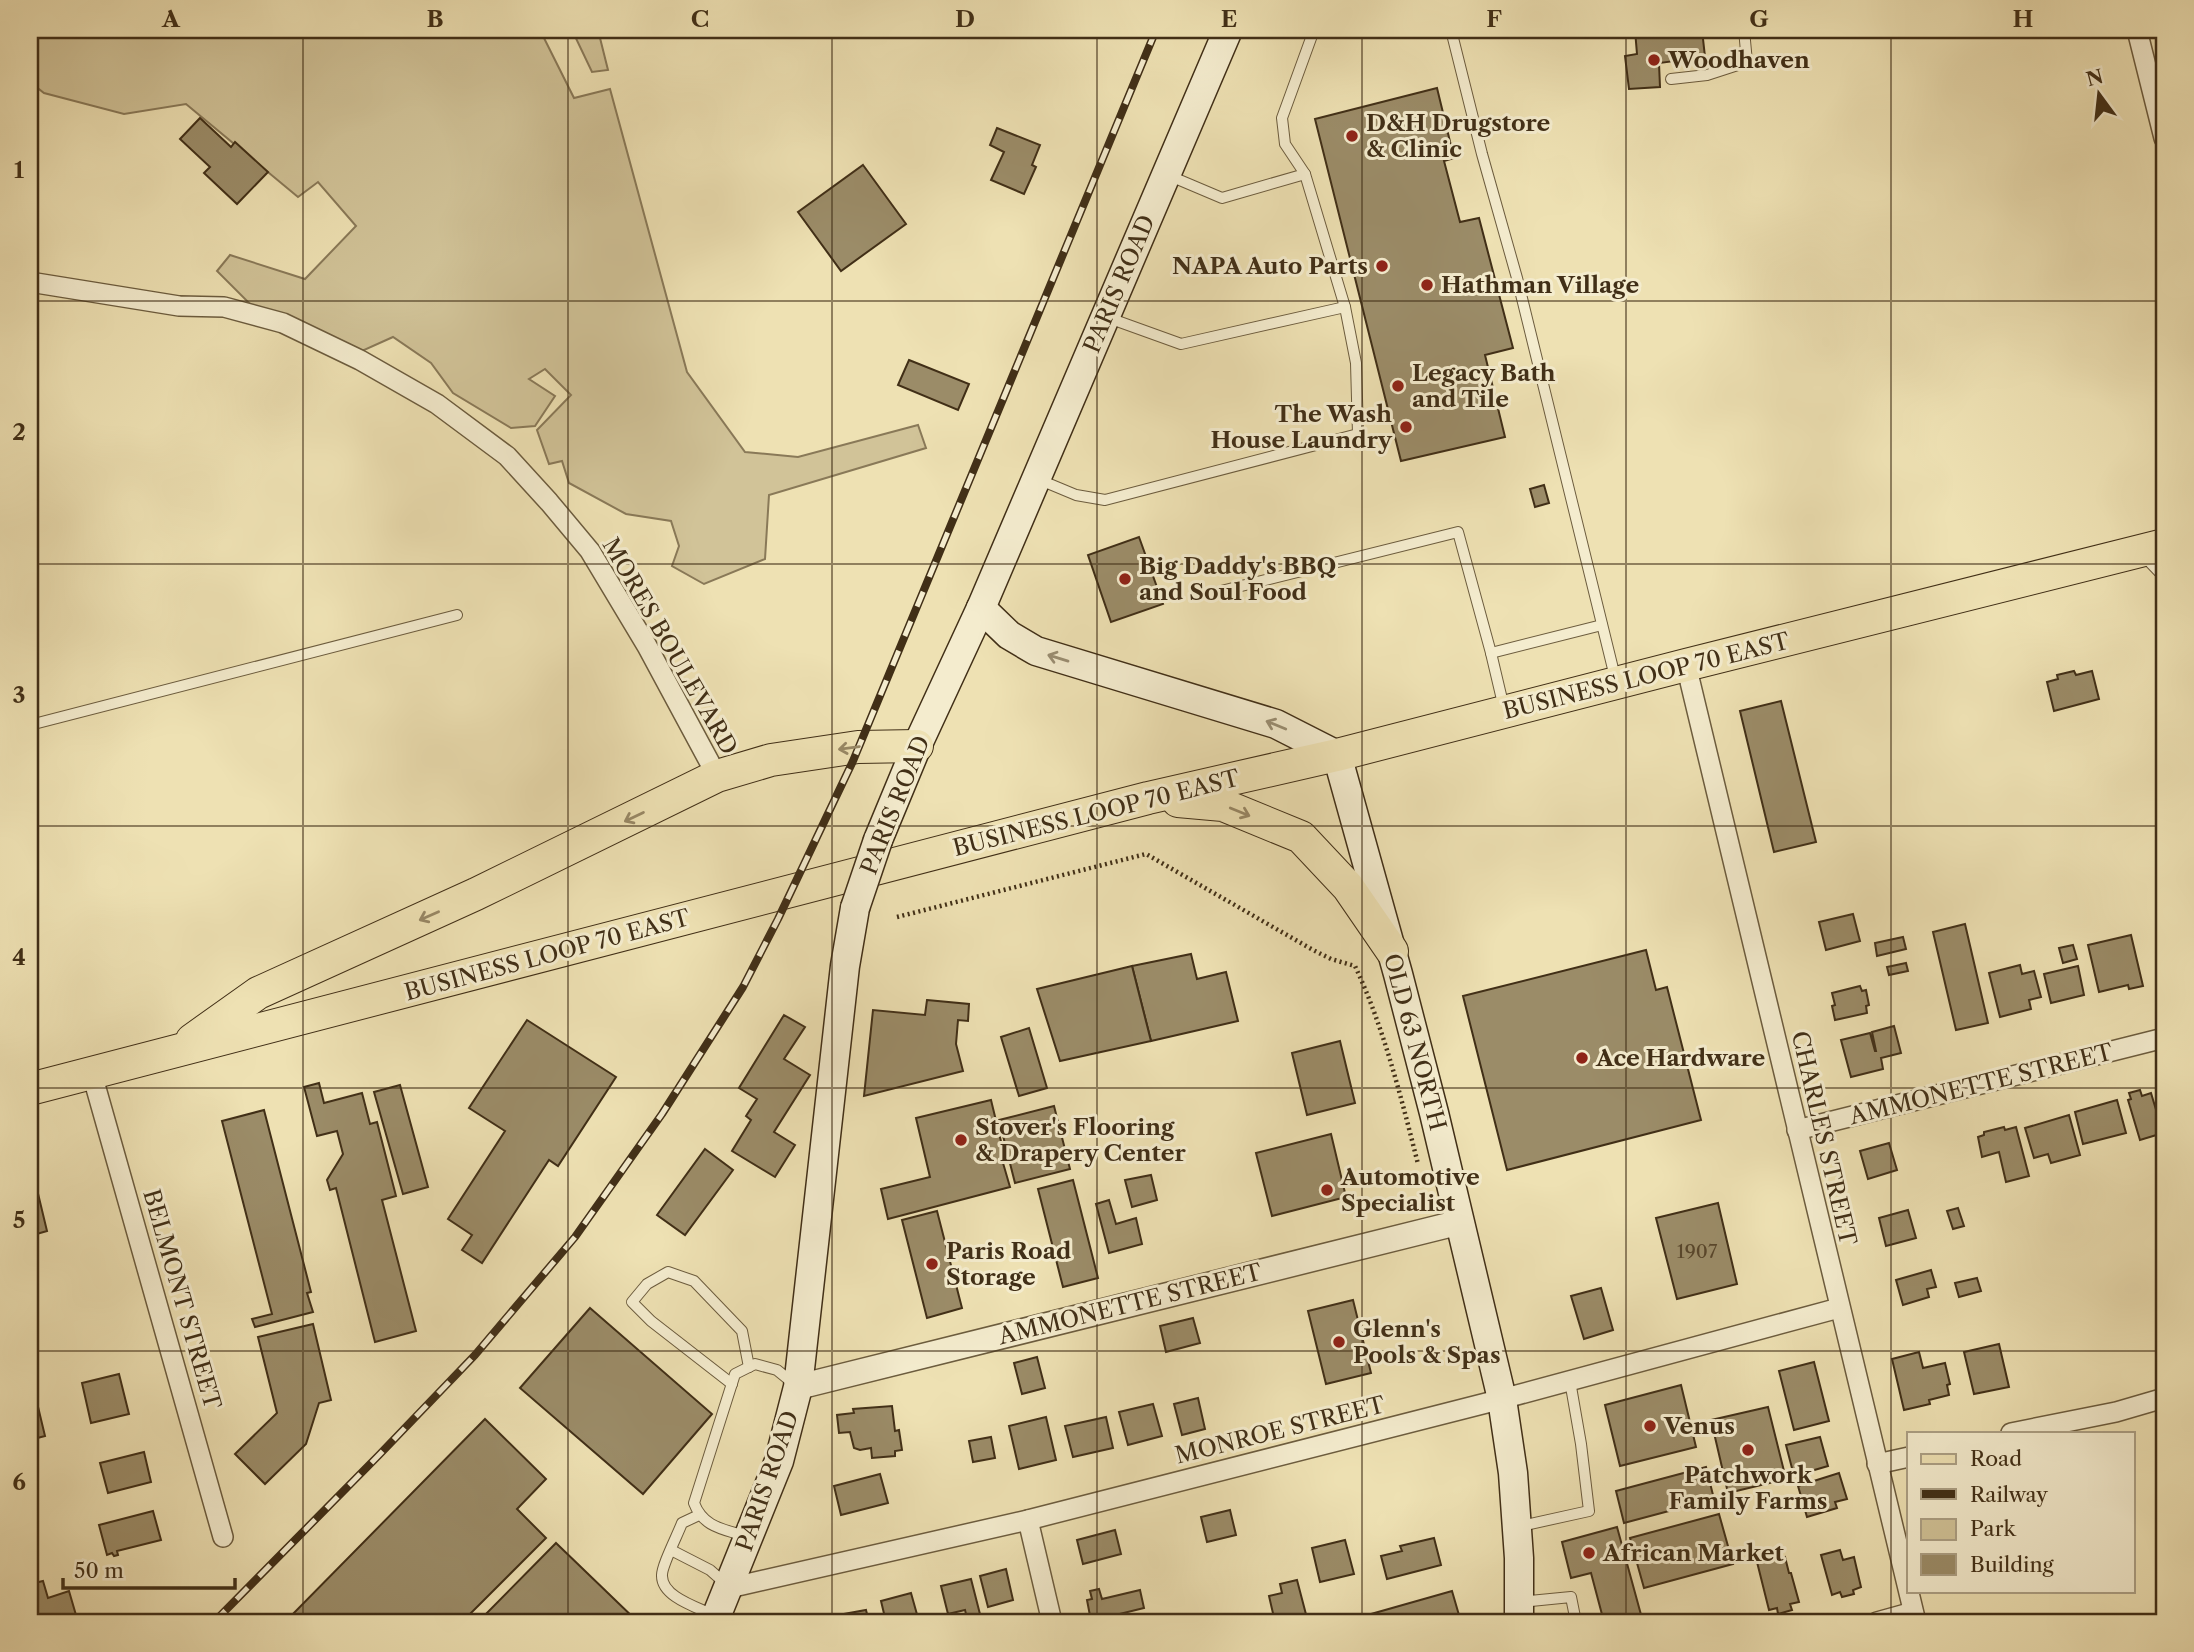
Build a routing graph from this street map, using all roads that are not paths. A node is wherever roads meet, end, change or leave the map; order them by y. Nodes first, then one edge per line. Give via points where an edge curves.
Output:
1 (1228, 30) edge
2 (1314, 30) edge
3 (1451, 30) edge
4 (1744, 30) edge
5 (2137, 30) edge
6 (1671, 79) dead end
7 (2164, 138) edge
8 (1166, 174) junction
9 (1305, 174) junction
10 (30, 282) edge
11 (1345, 307) junction
12 (1106, 316) junction
13 (1036, 478) junction
14 (2151, 548) edge
15 (2164, 577) edge
16 (1209, 594) dead end
17 (981, 608) junction
18 (457, 615) dead end
19 (1602, 625) junction
20 (1491, 653) junction
21 (1686, 665) junction
22 (1617, 683) junction
23 (1504, 712) junction
24 (30, 724) edge
25 (917, 746) junction
26 (1337, 755) junction
27 (717, 776) junction
28 (1149, 798) junction
29 (1392, 951) junction
30 (2164, 1038) edge
31 (177, 1051) junction
32 (92, 1074) junction
33 (30, 1089) edge
34 (1797, 1130) junction
35 (1461, 1222) junction
36 (1839, 1308) junction
37 (750, 1367) junction
38 (1570, 1381) junction
39 (732, 1384) junction
40 (798, 1387) junction
41 (2164, 1398) edge
42 (1502, 1399) junction
43 (2016, 1432) edge
44 (1907, 1457) edge
45 (1877, 1464) junction
46 (699, 1515) junction
47 (1028, 1520) junction
48 (1517, 1527) junction
49 (749, 1537) junction
50 (223, 1538) dead end
51 (671, 1550) junction
52 (1907, 1585) edge
53 (729, 1588) junction
54 (1909, 1592) edge
55 (1519, 1612) edge
56 (1915, 1617) edge
57 (716, 1619) edge
58 (1052, 1622) edge
59 (1576, 1622) edge
60 (1877, 1622) edge

1 - 8 main road, PARIS ROAD
2 - 9 lane via 1282,118 1285,144
3 - 19 lane
4 - 6 lane via 1747,62 1707,75
5 - 7 street
8 - 9 lane via 1222,198
8 - 12 main road, PARIS ROAD
9 - 11 lane
10 - 27 street, MORES BOULEVARD via 179,306 225,307 283,323 437,404 507,456 590,551
11 - 12 lane via 1181,344
11 - 13 lane via 1356,363 1358,434 1105,499 1076,495
12 - 13 main road, PARIS ROAD
13 - 17 main road, PARIS ROAD
14 - 15 lane
14 - 21 main road, BUSINESS LOOP 70 EAST
16 - 20 lane via 1458,532
17 - 25 main road, PARIS ROAD
26 -> 17 main road via 1276,724 1036,651 1009,635
18 - 24 lane
19 - 20 lane
19 - 22 lane
20 - 23 lane
21 - 22 main road, BUSINESS LOOP 70 EAST
21 - 34 street, CHARLES STREET
22 - 23 main road, BUSINESS LOOP 70 EAST
23 - 26 main road, BUSINESS LOOP 70 EAST
25 -> 27 main road via 858,747 796,756
25 - 40 main road, PARIS ROAD, bridge via 855,908
26 - 28 main road, BUSINESS LOOP 70 EAST
26 - 29 main road, OLD 63 NORTH
27 -> 31 main road via 476,894 258,993
28 -> 29 main road via 1223,805 1301,837 1348,887
28 - 31 main road, BUSINESS LOOP 70 EAST
29 - 35 main road, OLD 63 NORTH
30 - 34 street, AMMONETTE STREET
31 - 32 main road, BUSINESS LOOP 70 EAST
32 - 33 main road, BUSINESS LOOP 70 EAST
32 - 50 street, BELMONT STREET
34 - 36 street, CHARLES STREET
35 - 40 street, AMMONETTE STREET
35 - 42 main road, OLD 63 NORTH
36 - 38 street, MONROE STREET
36 - 45 street, CHARLES STREET
37 - 39 lane via 735,1374
37 - 39 lane via 742,1331 694,1281 668,1272 646,1284 632,1302
37 - 40 lane via 755,1364 777,1370
38 - 42 street, MONROE STREET
38 - 48 lane via 1589,1511
39 - 46 lane via 694,1503
40 - 49 main road, PARIS ROAD via 779,1461
41 - 43 street
42 - 47 street, MONROE STREET
42 - 48 main road, OLD 63 NORTH
44 - 45 street
45 - 52 street, CHARLES STREET
46 - 49 lane via 713,1525
46 - 51 lane via 682,1523
47 - 53 street, MONROE STREET
47 - 58 street
48 - 55 main road, OLD 63 NORTH
49 - 53 main road, PARIS ROAD
51 - 53 lane via 710,1570
51 - 57 lane via 661,1575 666,1589
53 - 57 main road, PARIS ROAD
54 - 56 street, CHARLES STREET
55 - 59 lane via 1571,1597
56 - 60 street

